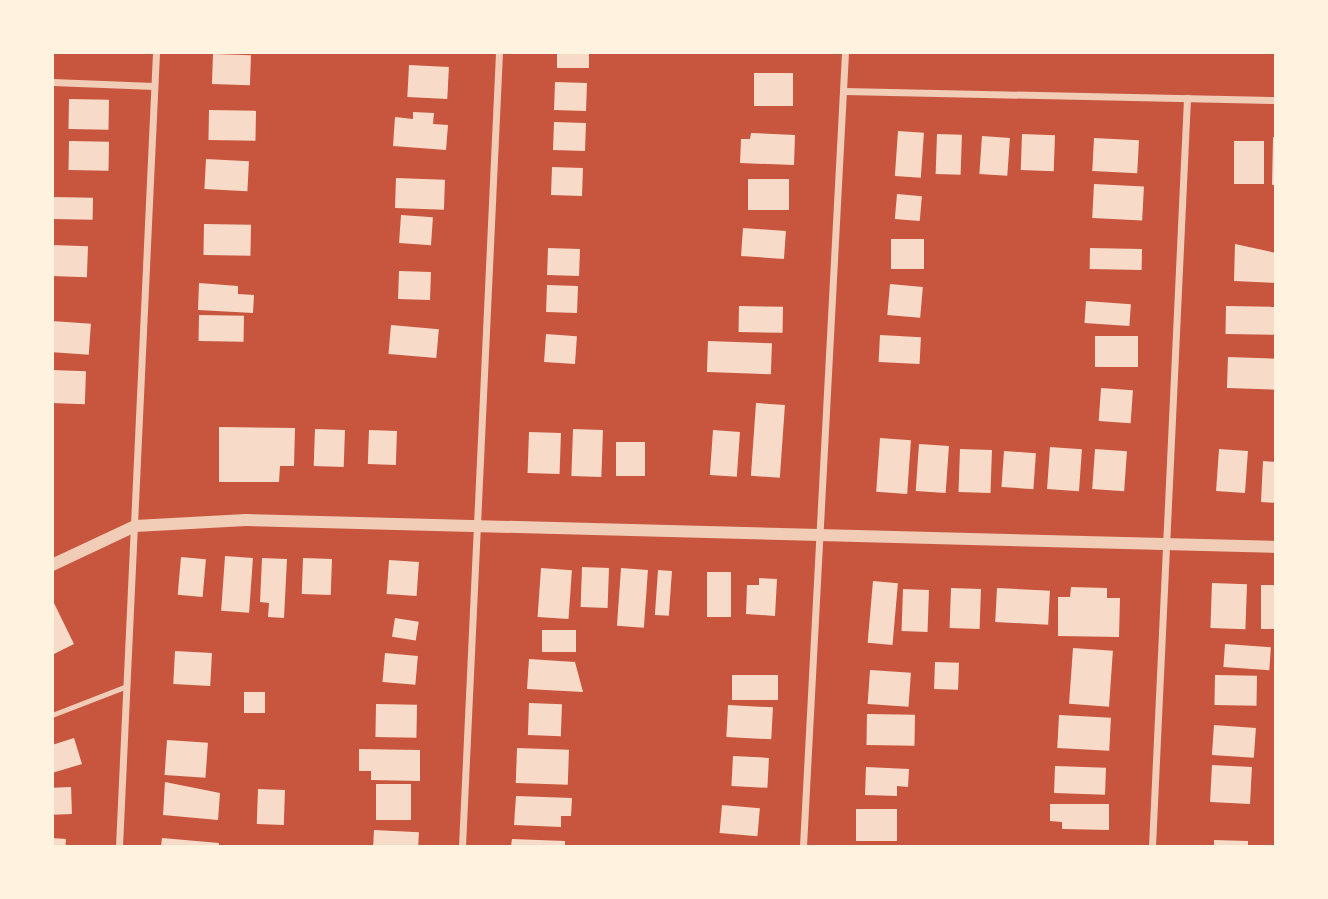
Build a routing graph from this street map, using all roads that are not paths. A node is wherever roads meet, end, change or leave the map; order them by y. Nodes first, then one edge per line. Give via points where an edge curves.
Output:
1 (156, 52) edge
2 (499, 52) edge
3 (845, 52) edge
4 (52, 82) edge
5 (154, 86) junction
6 (844, 91) junction
7 (1188, 98) junction
8 (1276, 100) edge
9 (135, 526) junction
10 (479, 526) junction
11 (820, 537) junction
12 (1167, 545) junction
13 (1276, 547) edge
14 (52, 565) edge
15 (127, 686) junction
16 (52, 715) edge
17 (119, 846) edge
18 (462, 846) edge
19 (803, 846) edge
20 (1152, 846) edge

1 - 5 street
2 - 10 street
3 - 6 street
4 - 5 street
5 - 9 street
6 - 7 street
6 - 11 street
7 - 8 street
7 - 12 street
9 - 10 street via 246,520
9 - 14 street
9 - 15 street
10 - 11 street
10 - 18 street
11 - 12 street
11 - 19 street
12 - 13 street
12 - 20 street
15 - 16 lane
15 - 17 street

